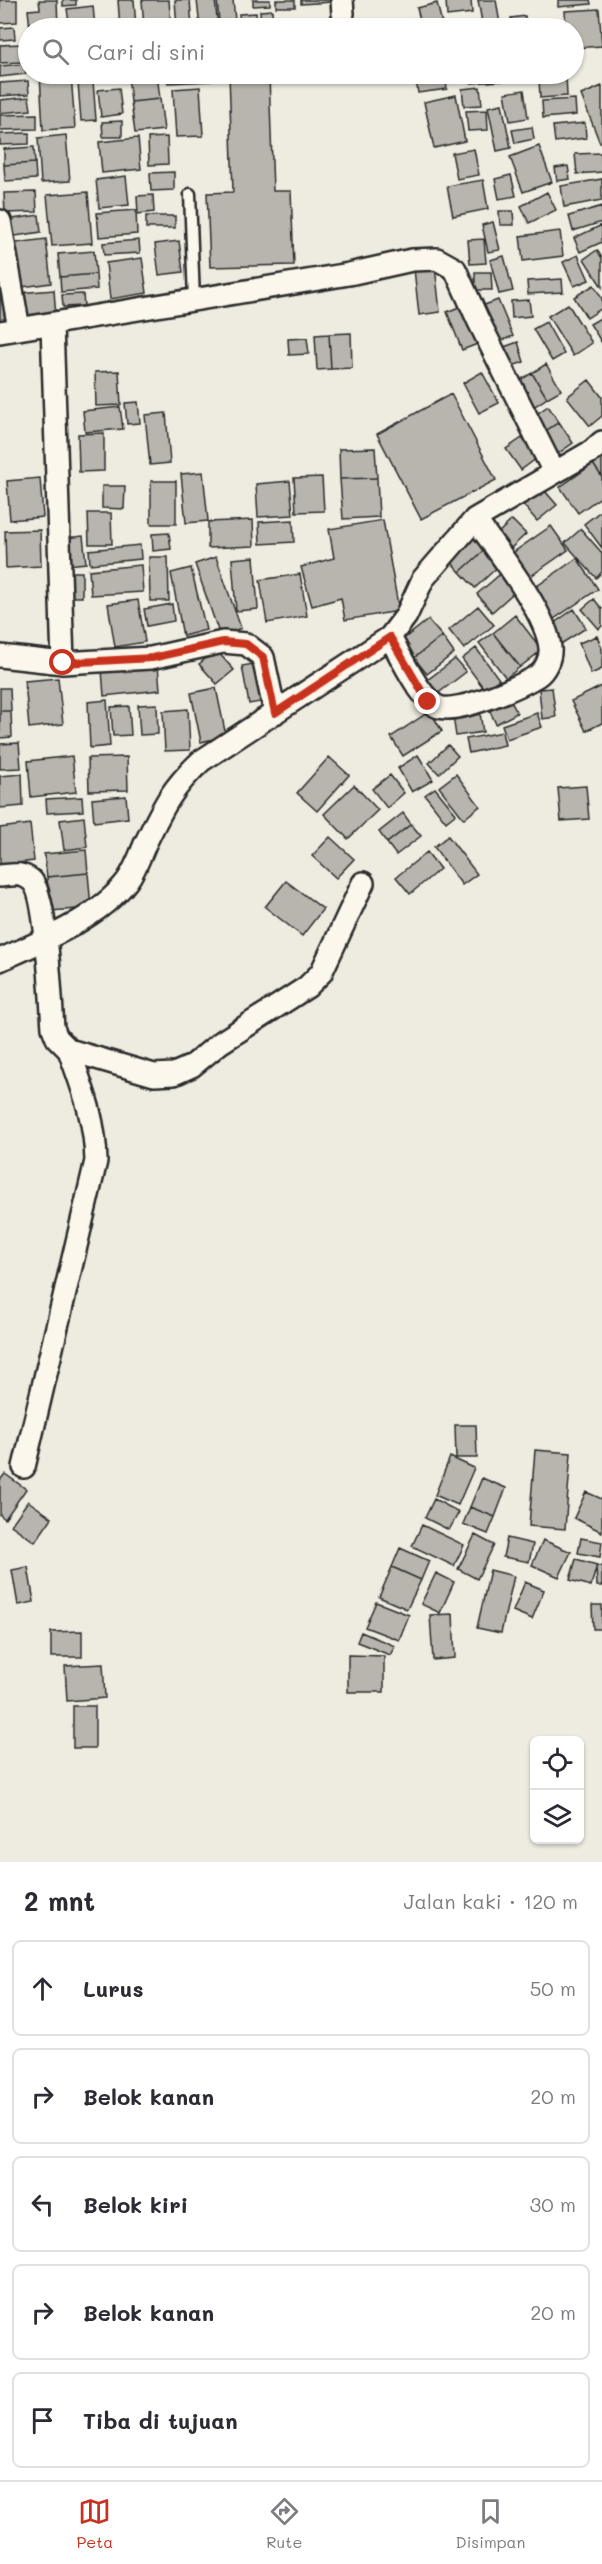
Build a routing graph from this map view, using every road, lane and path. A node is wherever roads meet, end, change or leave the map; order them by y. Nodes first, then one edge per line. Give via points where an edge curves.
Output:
1 (190, 194) dead end
2 (0, 221) edge
3 (194, 300) junction
4 (52, 324) junction
5 (10, 331) edge
6 (602, 442) edge
7 (550, 464) junction
8 (475, 519) junction
9 (390, 637) junction
10 (0, 656) edge
11 (63, 663) junction
12 (275, 713) junction
13 (0, 876) edge
14 (363, 883) dead end
15 (46, 940) junction
16 (0, 960) edge
17 (69, 1050) junction
18 (24, 1467) dead end

1 - 3 lane
2 - 5 street
3 - 4 street
3 - 7 street via 412,260 437,259 455,269
4 - 5 street
4 - 11 street
6 - 7 street via 592,451
7 - 8 street
8 - 9 street via 423,579 406,616
8 - 9 street via 521,583 546,631 551,649 548,662 538,675 469,706 440,708 428,702
9 - 12 street
10 - 11 street
11 - 12 street via 152,658 223,642 246,644 263,657
12 - 15 street via 201,761 179,782 164,804 128,879 108,902
13 - 15 street via 21,874 33,881
14 - 17 street via 321,973 307,987 220,1043 192,1066 174,1074 154,1075
15 - 16 street
15 - 17 street via 53,1028
17 - 18 street via 91,1112 96,1161

